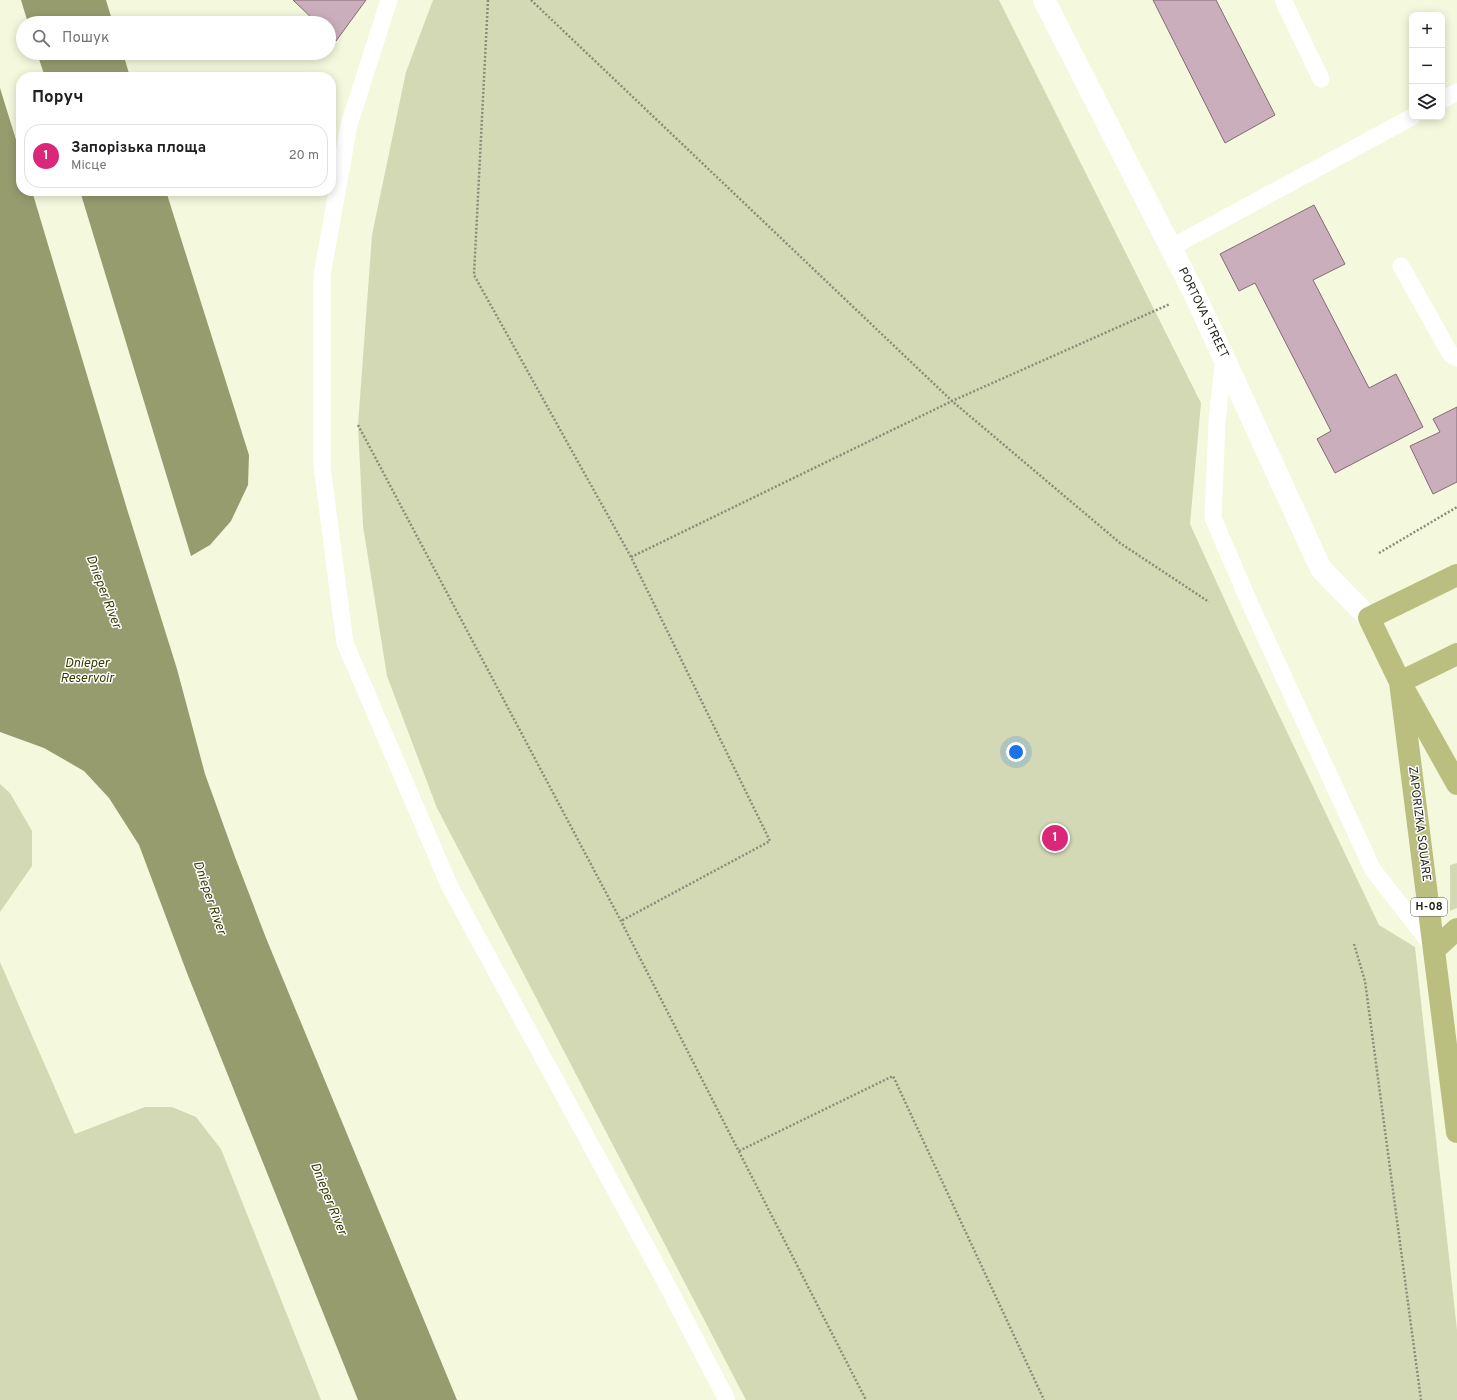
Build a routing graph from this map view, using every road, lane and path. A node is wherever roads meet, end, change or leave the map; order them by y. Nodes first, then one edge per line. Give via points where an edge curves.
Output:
1 (389, 0) edge
2 (488, 0) edge
3 (531, 0) edge
4 (1044, 0) edge
5 (1282, 0) edge
6 (1321, 79) dead end
7 (1457, 92) edge
8 (1445, 98) edge
9 (1409, 119) edge
10 (1170, 248) junction
11 (1401, 266) dead end
12 (1194, 293) junction
13 (1224, 357) junction
14 (1457, 358) edge
15 (952, 401) junction
16 (358, 425) dead end
17 (1457, 507) edge
18 (1379, 553) dead end
19 (631, 556) junction
20 (1457, 575) edge
21 (1209, 602) dead end
22 (1369, 618) junction
23 (1457, 654) edge
24 (1400, 682) junction
25 (1457, 784) edge
26 (621, 921) junction
27 (1457, 929) edge
28 (1354, 944) dead end
29 (1435, 949) junction
30 (1457, 1132) edge
31 (739, 1151) junction
32 (727, 1400) edge
33 (866, 1400) edge
34 (1044, 1400) edge
35 (1421, 1400) edge

1 - 32 lane via 349,126 322,275 322,467 345,643 450,887
2 - 19 path via 474,275
3 - 15 path
4 - 10 street, PORTOVA STREET
5 - 6 lane
7 - 8 lane
9 - 10 lane
10 - 12 street, PORTOVA STREET
11 - 14 lane via 1451,355
12 - 13 street, PORTOVA STREET
12 - 15 path
13 - 22 street, PORTOVA STREET via 1321,569
13 - 29 lane via 1217,421 1213,518 1373,870
15 - 19 path
15 - 21 path via 1120,543
16 - 26 path
17 - 18 path
19 - 26 path via 770,841
20 - 22 main road
22 - 24 main road, ZAPORIZKA SQUARE / Н-08
23 - 24 main road
24 - 25 main road, Н-08
24 - 29 main road, ZAPORIZKA SQUARE / Н-08
26 - 31 path
27 - 29 main road
28 - 35 path via 1366,981
29 - 30 main road, ZAPORIZKA SQUARE / Н-08
31 - 33 path
31 - 34 path via 893,1076

